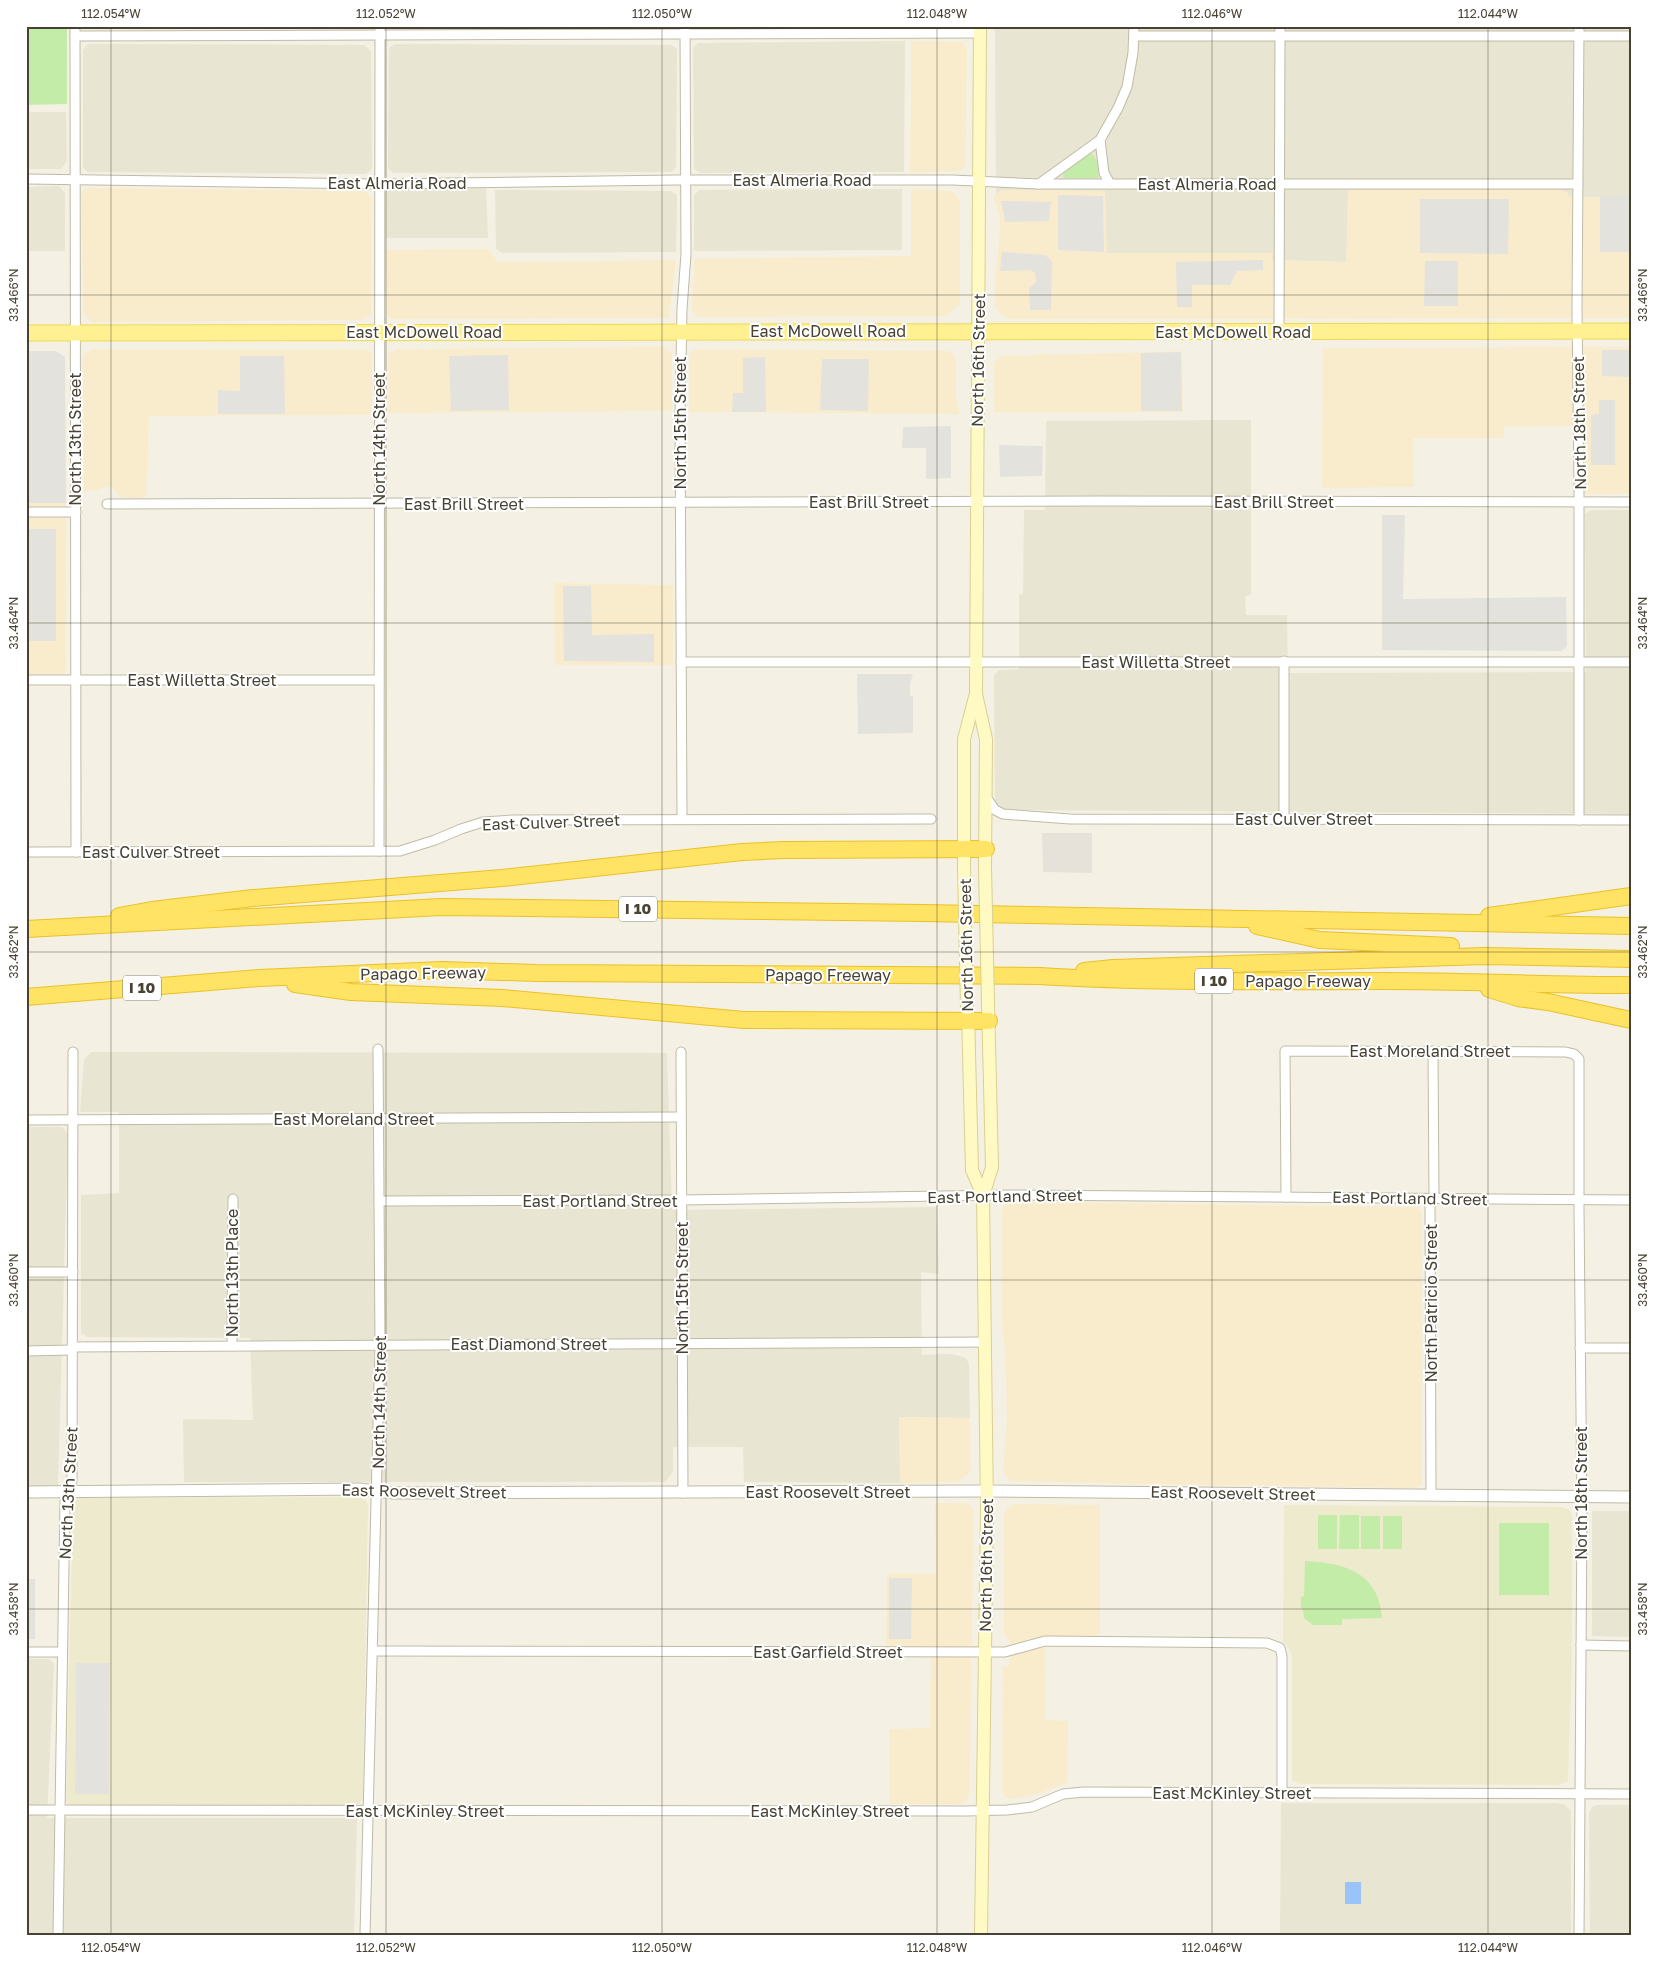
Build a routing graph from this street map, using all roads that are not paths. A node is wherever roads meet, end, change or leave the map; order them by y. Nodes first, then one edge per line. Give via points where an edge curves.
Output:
1 (685, 30) edge
2 (980, 30) edge
3 (75, 31) edge
4 (380, 31) edge
5 (1134, 31) edge
6 (1280, 31) edge
7 (1579, 31) edge
8 (1631, 36) edge
9 (1100, 140) junction
10 (26, 179) edge
11 (75, 179) junction
12 (685, 180) junction
13 (979, 182) junction
14 (380, 184) junction
15 (1039, 184) junction
16 (1110, 184) junction
17 (1279, 184) junction
18 (1578, 184) junction
19 (681, 331) junction
20 (978, 331) junction
21 (1578, 331) junction
22 (1631, 331) edge
23 (75, 332) junction
24 (379, 332) junction
25 (1279, 332) junction
26 (26, 333) edge
27 (977, 502) junction
28 (1631, 502) edge
29 (680, 503) junction
30 (1579, 503) junction
31 (107, 504) dead end
32 (379, 505) junction
33 (26, 512) edge
34 (76, 512) junction
35 (1284, 661) junction
36 (681, 662) junction
37 (976, 662) junction
38 (1579, 662) junction
39 (1631, 662) edge
40 (26, 680) edge
41 (76, 680) junction
42 (379, 680) junction
43 (976, 694) junction
44 (986, 796) junction
45 (682, 819) junction
46 (931, 819) dead end
47 (1284, 819) junction
48 (1579, 820) junction
49 (1631, 820) edge
50 (964, 849) junction
51 (986, 850) junction
52 (379, 851) junction
53 (26, 852) edge
54 (76, 852) junction
55 (1631, 896) edge
56 (1220, 918) junction
57 (1445, 922) junction
58 (1631, 926) edge
59 (56, 928) junction
60 (26, 929) edge
61 (1628, 954) edge
62 (1040, 976) junction
63 (259, 978) junction
64 (1468, 982) junction
65 (1631, 985) edge
66 (26, 997) edge
67 (968, 1015) junction
68 (1631, 1020) edge
69 (989, 1021) junction
70 (378, 1049) dead end
71 (1433, 1051) junction
72 (73, 1052) dead end
73 (681, 1052) dead end
74 (1574, 1054) joint
75 (681, 1118) junction
76 (378, 1119) junction
77 (26, 1120) edge
78 (73, 1120) junction
79 (983, 1196) junction
80 (1286, 1197) junction
81 (233, 1199) dead end
82 (1434, 1199) junction
83 (682, 1200) junction
84 (1579, 1200) junction
85 (1631, 1200) edge
86 (379, 1201) junction
87 (26, 1272) edge
88 (72, 1272) junction
89 (986, 1342) junction
90 (683, 1343) junction
91 (380, 1345) junction
92 (232, 1346) junction
93 (72, 1348) junction
94 (1580, 1348) junction
95 (1631, 1348) edge
96 (26, 1351) edge
97 (377, 1491) junction
98 (987, 1491) junction
99 (26, 1492) edge
100 (69, 1492) junction
101 (683, 1493) junction
102 (1431, 1495) junction
103 (1582, 1497) junction
104 (1631, 1497) edge
105 (1581, 1645) junction
106 (1631, 1646) edge
107 (374, 1651) junction
108 (26, 1652) edge
109 (62, 1652) junction
110 (985, 1652) junction
111 (1282, 1793) junction
112 (1580, 1794) junction
113 (1631, 1794) edge
114 (26, 1810) edge
115 (60, 1810) junction
116 (983, 1810) junction
117 (368, 1812) junction
118 (1581, 1932) edge
119 (58, 1935) edge
120 (365, 1935) edge
121 (982, 1935) edge

1 - 2 street
1 - 4 street
1 - 12 street, North 15th Street
2 - 13 main road, North 16th Street
3 - 4 street
3 - 11 street, North 13th Street
4 - 14 street, North 14th Street
5 - 6 street
5 - 9 street via 1126,87
6 - 7 street
6 - 17 street
7 - 8 street
7 - 18 street, North 18th Street
9 - 15 street
9 - 16 street via 1104,173
10 - 11 street, East Almeria Road
11 - 14 street, East Almeria Road
11 - 23 street, North 13th Street
12 - 13 street, East Almeria Road
12 - 14 street, East Almeria Road
12 - 19 street, North 15th Street via 686,254
13 - 15 street, East Almeria Road
13 - 20 main road, North 16th Street
14 - 24 street, North 14th Street
15 - 16 street, East Almeria Road
16 - 17 street, East Almeria Road
17 - 18 street, East Almeria Road
17 - 25 street
18 - 21 street, North 18th Street
19 - 20 main road, East McDowell Road
19 - 24 main road, East McDowell Road
19 - 29 street, North 15th Street
20 - 25 main road, East McDowell Road
20 - 27 main road, North 16th Street
21 - 22 main road, East McDowell Road
21 - 25 main road, East McDowell Road
21 - 30 street, North 18th Street
23 - 24 main road, East McDowell Road
23 - 26 main road, East McDowell Road
23 - 34 street, North 13th Street
24 - 32 street, North 14th Street
27 - 29 street, East Brill Street
27 - 30 street, East Brill Street
27 - 37 main road, North 16th Street
28 - 30 street, East Brill Street
29 - 32 street, East Brill Street
29 - 36 street, North 15th Street
30 - 38 street, North 18th Street
31 - 32 street, East Brill Street
32 - 42 street, North 14th Street
33 - 34 street
34 - 41 street, North 13th Street
35 - 37 street, East Willetta Street
35 - 38 street, East Willetta Street
35 - 47 street
36 - 37 street, East Willetta Street
36 - 45 street, North 15th Street
37 - 43 main road, North 16th Street
38 - 39 street, East Willetta Street
38 - 48 street, North 18th Street
40 - 41 street, East Willetta Street
41 - 42 street, East Willetta Street
41 - 54 street, North 13th Street
42 - 52 street, North 14th Street
43 - 44 main road, North 16th Street via 986,739
43 - 50 main road, North 16th Street via 964,739
44 - 47 street, East Culver Street via 995,810 1010,815 1070,819
44 - 51 main road, North 16th Street
45 - 46 street, East Culver Street
45 - 52 street, East Culver Street via 482,822 400,851
47 - 48 street, East Culver Street
48 - 49 street, East Culver Street
50 - 51 highway
50 - 59 highway via 742,852 152,910
50 - 67 main road, North 16th Street, bridge
51 - 69 main road, North 16th Street, bridge
52 - 54 street, East Culver Street
53 - 54 street, East Culver Street
55 - 57 highway
56 - 57 highway, I 10
56 - 59 highway, I 10 via 441,907
56 - 61 highway via 1320,940
57 - 58 highway, I 10
59 - 60 highway, I 10
61 - 62 highway via 1379,958 1113,968
62 - 63 highway, Papago Freeway / I 10 via 442,970
62 - 64 highway, Papago Freeway / I 10 via 1121,981
63 - 66 highway, Papago Freeway / I 10
63 - 67 highway via 351,992 511,999 716,1019 773,1021
64 - 65 highway, Papago Freeway / I 10
64 - 68 highway via 1518,998
67 - 69 highway
67 - 79 main road, North 16th Street via 972,1170
69 - 79 main road, North 16th Street via 992,1167
70 - 76 street, North 14th Street
71 - 74 street, East Moreland Street
71 - 80 street, East Moreland Street via 1285,1051
71 - 82 street, North Patricio Street
72 - 78 street, North 13th Street
73 - 75 street, North 15th Street
74 - 84 street, North 18th Street via 1580,1064
75 - 76 street, East Moreland Street
75 - 83 street, North 15th Street
76 - 78 street, East Moreland Street
76 - 86 street, North 14th Street
77 - 78 street, East Moreland Street
78 - 88 street, North 13th Street
79 - 80 street, East Portland Street
79 - 83 street, East Portland Street
79 - 89 main road, North 16th Street
80 - 82 street, East Portland Street
81 - 92 street, North 13th Place
82 - 84 street, East Portland Street
82 - 102 street, North Patricio Street via 1430,1206
83 - 86 street, East Portland Street
83 - 90 street, North 15th Street
84 - 85 street, East Portland Street
84 - 94 street, North 18th Street
86 - 91 street, North 14th Street
87 - 88 street
88 - 93 street, North 13th Street
89 - 90 street, East Diamond Street
89 - 98 main road, North 16th Street
90 - 91 street, East Diamond Street
90 - 101 street, North 15th Street
91 - 92 street, East Diamond Street
91 - 97 street, North 14th Street
92 - 93 street, East Diamond Street
93 - 96 street, East Diamond Street
93 - 100 street, North 13th Street via 72,1480
94 - 95 street
94 - 103 street, North 18th Street
97 - 100 street, East Roosevelt Street
97 - 101 street, East Roosevelt Street via 393,1494
97 - 107 street, North 14th Street
98 - 101 street, East Roosevelt Street
98 - 102 street, East Roosevelt Street
98 - 110 main road, North 16th Street
99 - 100 street, East Roosevelt Street
100 - 109 street, North 13th Street via 65,1502
102 - 103 street, East Roosevelt Street
103 - 104 street, East Roosevelt Street
103 - 105 street, North 18th Street
105 - 106 street
105 - 112 street, North 18th Street
107 - 110 street, East Garfield Street
107 - 117 street, North 14th Street
108 - 109 street
109 - 115 street, North 13th Street
110 - 111 street, East Garfield Street via 1005,1652 1045,1641 1267,1643 1280,1648
110 - 116 main road, North 16th Street
111 - 112 street, East McKinley Street
111 - 116 street, East McKinley Street via 1084,1792 1063,1794 1032,1807
112 - 113 street, East McKinley Street
112 - 118 street, North 18th Street
114 - 115 street, East McKinley Street
115 - 117 street, East McKinley Street
115 - 119 street, North 13th Street
116 - 117 street, East McKinley Street
116 - 121 main road, North 16th Street
117 - 120 street, North 14th Street

